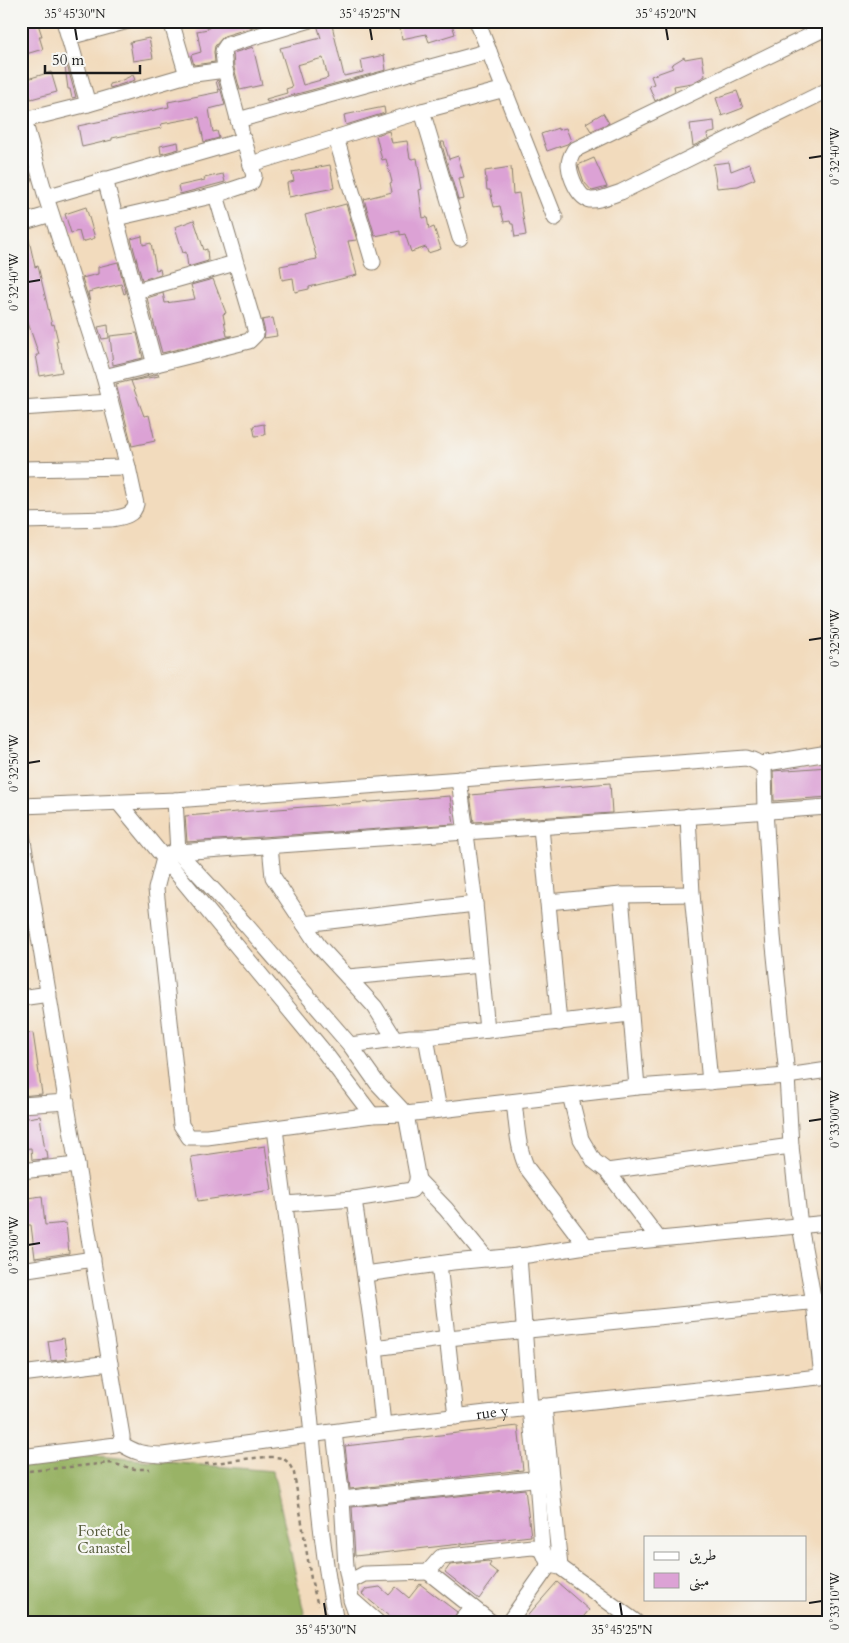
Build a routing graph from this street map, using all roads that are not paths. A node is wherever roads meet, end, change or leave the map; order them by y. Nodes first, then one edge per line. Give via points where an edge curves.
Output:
1 (64, 21) edge
2 (128, 21) edge
3 (171, 21) edge
4 (306, 21) edge
5 (477, 21) edge
6 (828, 27) edge
7 (68, 37) junction
8 (489, 51) junction
9 (225, 70) junction
10 (187, 75) junction
11 (505, 89) junction
12 (828, 90) edge
13 (88, 104) junction
14 (422, 111) junction
15 (23, 115) edge
16 (238, 120) junction
17 (336, 138) junction
18 (244, 140) junction
19 (26, 143) edge
20 (251, 164) junction
21 (106, 179) junction
22 (216, 195) junction
23 (46, 197) junction
24 (51, 214) junction
25 (116, 218) junction
26 (555, 218) dead end
27 (21, 224) edge
28 (460, 238) dead end
29 (373, 262) dead end
30 (235, 264) junction
31 (136, 291) junction
32 (155, 365) junction
33 (104, 377) junction
34 (110, 402) junction
35 (21, 408) edge
36 (128, 467) junction
37 (21, 469) edge
38 (21, 521) edge
39 (828, 753) edge
40 (761, 764) junction
41 (459, 779) junction
42 (175, 800) junction
43 (118, 802) junction
44 (21, 806) edge
45 (828, 806) edge
46 (765, 810) junction
47 (688, 816) junction
48 (540, 827) junction
49 (21, 829) edge
50 (466, 832) junction
51 (270, 846) junction
52 (173, 853) junction
53 (26, 892) edge
54 (692, 894) junction
55 (621, 895) junction
56 (548, 902) junction
57 (475, 904) junction
58 (304, 924) junction
59 (481, 964) junction
60 (348, 977) junction
61 (49, 994) junction
62 (21, 998) edge
63 (630, 1014) junction
64 (559, 1023) junction
65 (487, 1030) junction
66 (426, 1037) junction
67 (395, 1040) junction
68 (350, 1045) junction
69 (828, 1070) edge
70 (787, 1076) junction
71 (710, 1082) junction
72 (637, 1087) junction
73 (570, 1095) junction
74 (67, 1102) junction
75 (514, 1102) junction
76 (21, 1106) edge
77 (439, 1110) junction
78 (406, 1114) junction
79 (372, 1115) junction
80 (275, 1129) junction
81 (791, 1146) junction
82 (77, 1165) junction
83 (21, 1171) edge
84 (607, 1171) junction
85 (418, 1179) junction
86 (354, 1199) junction
87 (285, 1204) junction
88 (828, 1223) edge
89 (800, 1226) junction
90 (658, 1238) junction
91 (586, 1246) junction
92 (519, 1256) junction
93 (93, 1259) junction
94 (486, 1259) junction
95 (439, 1264) junction
96 (21, 1270) edge
97 (365, 1274) junction
98 (821, 1301) edge
99 (525, 1330) junction
100 (448, 1338) junction
101 (376, 1348) junction
102 (110, 1364) junction
103 (21, 1374) edge
104 (825, 1377) edge
105 (537, 1407) junction
106 (456, 1417) junction
107 (383, 1425) junction
108 (334, 1432) junction
109 (312, 1434) junction
110 (120, 1443) junction
111 (21, 1457) edge
112 (544, 1478) junction
113 (342, 1499) junction
114 (542, 1549) junction
115 (555, 1566) junction
116 (428, 1572) junction
117 (350, 1582) junction
118 (352, 1600) junction
119 (473, 1608) junction
120 (336, 1622) edge
121 (359, 1622) edge
122 (377, 1622) edge
123 (461, 1622) edge
124 (491, 1622) edge
125 (508, 1622) edge
126 (636, 1622) edge

1 - 7 street
2 - 7 street
3 - 10 street
4 - 9 street via 228,45 223,52
5 - 8 street
6 - 12 street via 574,150 569,163 571,175 583,196 591,200 621,192
7 - 13 street
8 - 11 street
8 - 16 street
9 - 10 street
9 - 16 street
10 - 13 street
11 - 14 street
11 - 26 street
13 - 15 street
14 - 17 street
14 - 28 street
15 - 19 street
16 - 18 street
17 - 20 street
17 - 29 street
18 - 20 street
18 - 21 street
19 - 23 street
20 - 22 street via 252,182
21 - 23 street
21 - 25 street
22 - 25 street
22 - 30 street
23 - 24 street
24 - 27 street
24 - 33 street
25 - 31 street
30 - 31 street
30 - 32 street via 256,334 249,341
31 - 32 street
32 - 33 street
33 - 34 street
34 - 35 street
34 - 36 street
36 - 37 street
36 - 38 street via 136,504 131,514 111,519
39 - 40 street
40 - 41 street via 746,758
40 - 46 street via 764,768
41 - 42 street
41 - 50 street
42 - 43 street
42 - 52 street
43 - 44 street
43 - 52 street
45 - 46 street
46 - 47 street
46 - 70 street
47 - 48 street
47 - 54 street
48 - 50 street
48 - 56 street
49 - 53 street
50 - 51 street
50 - 57 street
51 - 52 street
51 - 58 street via 273,877
52 - 68 street via 247,926
52 - 79 street
52 - 80 street via 156,889 181,1125 188,1137
53 - 61 street
54 - 55 street
54 - 71 street
55 - 56 street
55 - 63 street
56 - 64 street
57 - 58 street
57 - 59 street
58 - 60 street via 318,945
59 - 60 street
59 - 65 street
60 - 67 street via 375,1007
61 - 62 street
61 - 74 street
63 - 64 street
63 - 72 street
64 - 65 street
65 - 66 street
66 - 67 street
66 - 77 street
67 - 68 street
68 - 78 street via 377,1083
69 - 70 street
70 - 71 street
70 - 81 street
71 - 72 street
72 - 73 street
73 - 75 street
73 - 84 street via 581,1139 594,1161
74 - 76 street
74 - 82 street
75 - 77 street
75 - 91 street via 522,1158
77 - 78 street
78 - 79 street
78 - 85 street
79 - 80 street
80 - 87 street
81 - 84 street
81 - 89 street
82 - 83 street
82 - 93 street
84 - 90 street
85 - 86 street via 412,1190
85 - 94 street via 446,1208
86 - 87 street
86 - 97 street
87 - 109 street
88 - 89 street
89 - 90 street
89 - 98 street
90 - 91 street
91 - 92 street
92 - 94 street
92 - 99 street
93 - 96 street
93 - 102 street
94 - 95 street
95 - 97 street
95 - 100 street
97 - 101 street
98 - 99 street
98 - 104 street
99 - 100 street
99 - 105 street
100 - 101 street
100 - 106 street
101 - 107 street
102 - 103 street
102 - 110 street via 122,1436
104 - 105 street, rue y
105 - 106 street, rue y
105 - 112 street
106 - 107 street, rue y
107 - 108 street, rue y
108 - 109 street, rue y
108 - 113 street
109 - 110 street, rue y via 163,1455 133,1452
109 - 120 street
110 - 111 street
112 - 113 street
112 - 114 street
112 - 115 street
113 - 117 street via 346,1567
114 - 115 street
114 - 116 street via 532,1547 441,1557
115 - 125 street
115 - 126 street
116 - 117 street via 364,1574
116 - 119 street
117 - 118 street
118 - 121 street
118 - 122 street
119 - 123 street
119 - 124 street

